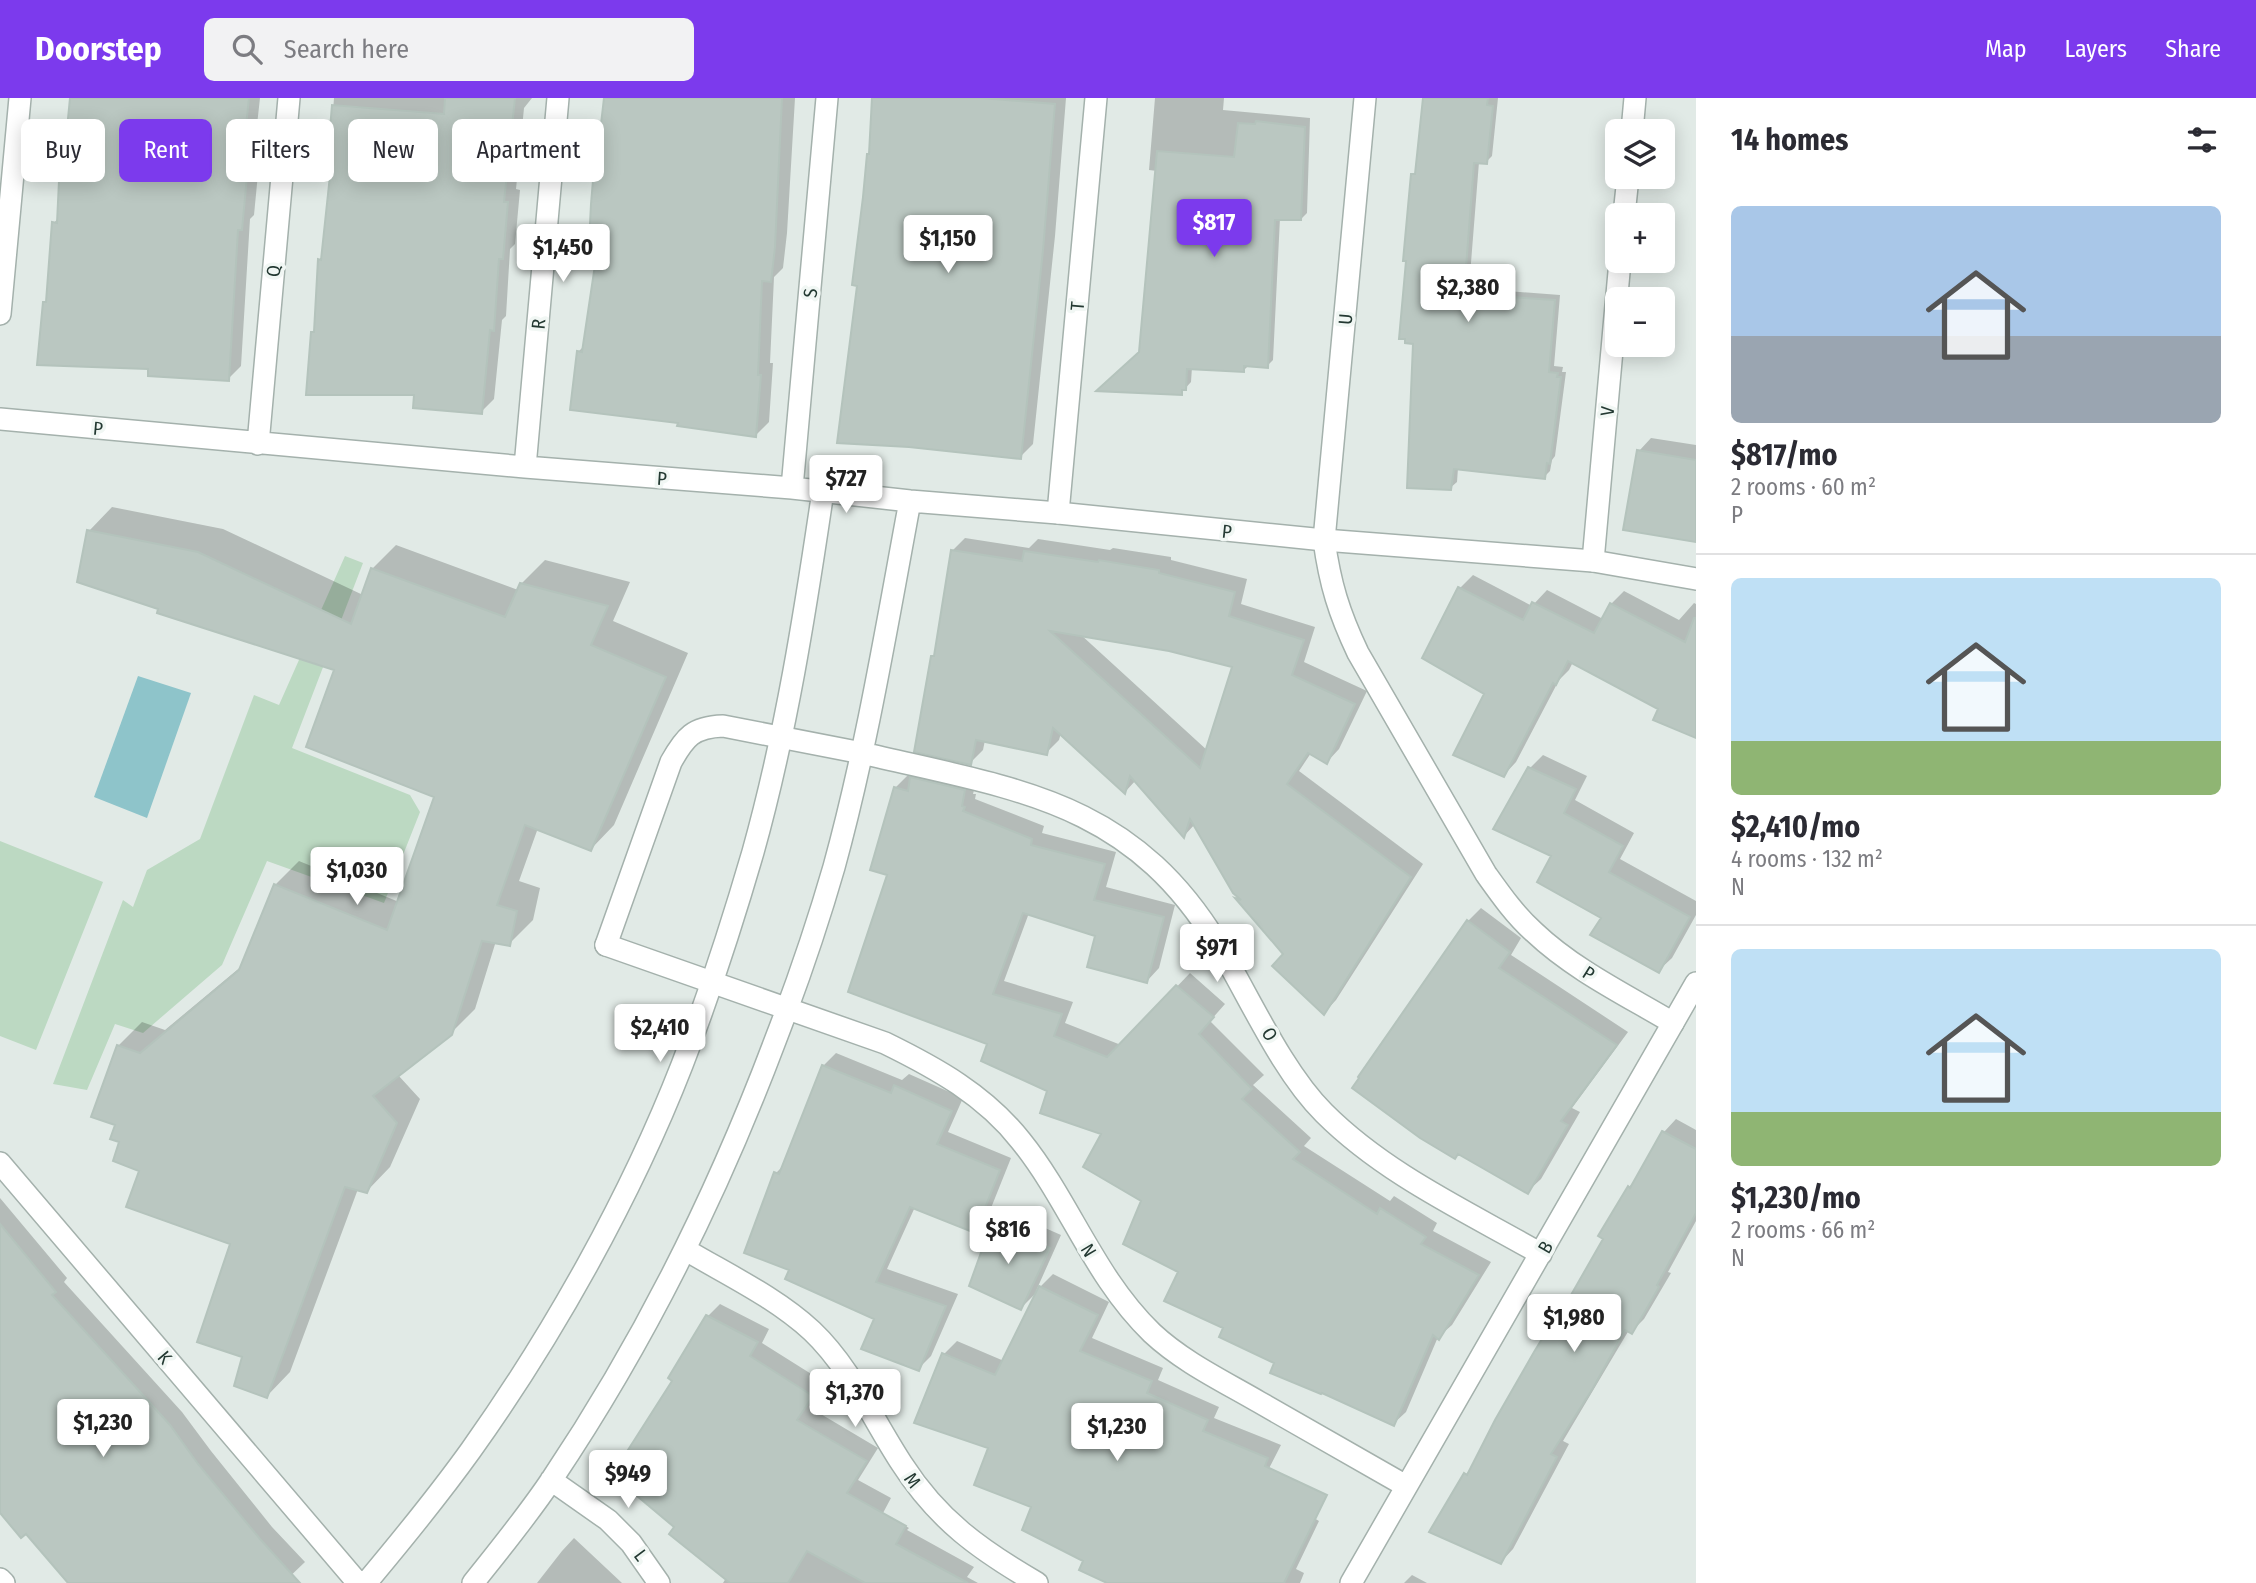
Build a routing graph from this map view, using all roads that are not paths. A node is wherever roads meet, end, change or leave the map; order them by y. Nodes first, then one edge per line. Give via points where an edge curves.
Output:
1 (20, 98) edge
2 (289, 98) edge
3 (558, 98) edge
4 (827, 98) edge
5 (1096, 98) edge
6 (1365, 98) edge
7 (1635, 98) edge
8 (1633, 119) edge
9 (1619, 273) edge
10 (0, 314) edge
11 (0, 419) edge
12 (258, 444) junction
13 (525, 467) junction
14 (792, 488) junction
15 (823, 491) junction
16 (910, 501) junction
17 (1058, 513) junction
18 (1324, 540) junction
19 (1593, 561) junction
20 (1696, 579) edge
21 (781, 736) junction
22 (862, 753) junction
23 (606, 945) joint
24 (712, 982) junction
25 (1696, 983) edge
26 (788, 1007) junction
27 (1673, 1023) junction
28 (0, 1163) edge
29 (686, 1250) junction
30 (1541, 1254) junction
31 (551, 1480) junction
32 (1406, 1486) junction
33 (0, 1579) edge
34 (4, 1583) edge
35 (358, 1583) edge
36 (366, 1583) edge
37 (473, 1583) edge
38 (659, 1583) edge
39 (1037, 1583) edge
40 (1351, 1583) edge

1 - 10 street
2 - 12 street, Q
3 - 13 street, R
4 - 14 street, S
5 - 17 street, T
6 - 18 street, U
7 - 8 street
9 - 19 street, V
11 - 12 street, P
12 - 13 street, P
13 - 14 street, P
14 - 15 street, P
15 - 16 street, P
15 - 21 street
16 - 17 street, P
16 - 22 street
17 - 18 street, P
18 - 19 street, P
18 - 27 street, P via 1329,577 1358,653 1507,904 1558,952
19 - 20 street, P
21 - 22 street, O
21 - 23 street, O via 705,727 679,747
21 - 24 street via 753,850
22 - 26 street via 830,879
22 - 30 street, O via 1017,790 1083,816 1145,855 1193,906 1278,1049 1322,1111 1391,1168
23 - 24 street, N
24 - 26 street, N
24 - 36 street via 647,1147 564,1303 471,1450
25 - 27 street, B
26 - 29 street
26 - 32 street, N via 884,1043 962,1085 1021,1140 1104,1276 1153,1334 1217,1378
27 - 30 street, B
28 - 35 street, K
29 - 31 street via 625,1361
29 - 39 street, M via 747,1285 812,1331 841,1366 903,1467 933,1506 980,1548
30 - 32 street, B
31 - 37 street
31 - 38 street, L via 608,1520
32 - 40 street, B
33 - 34 street

